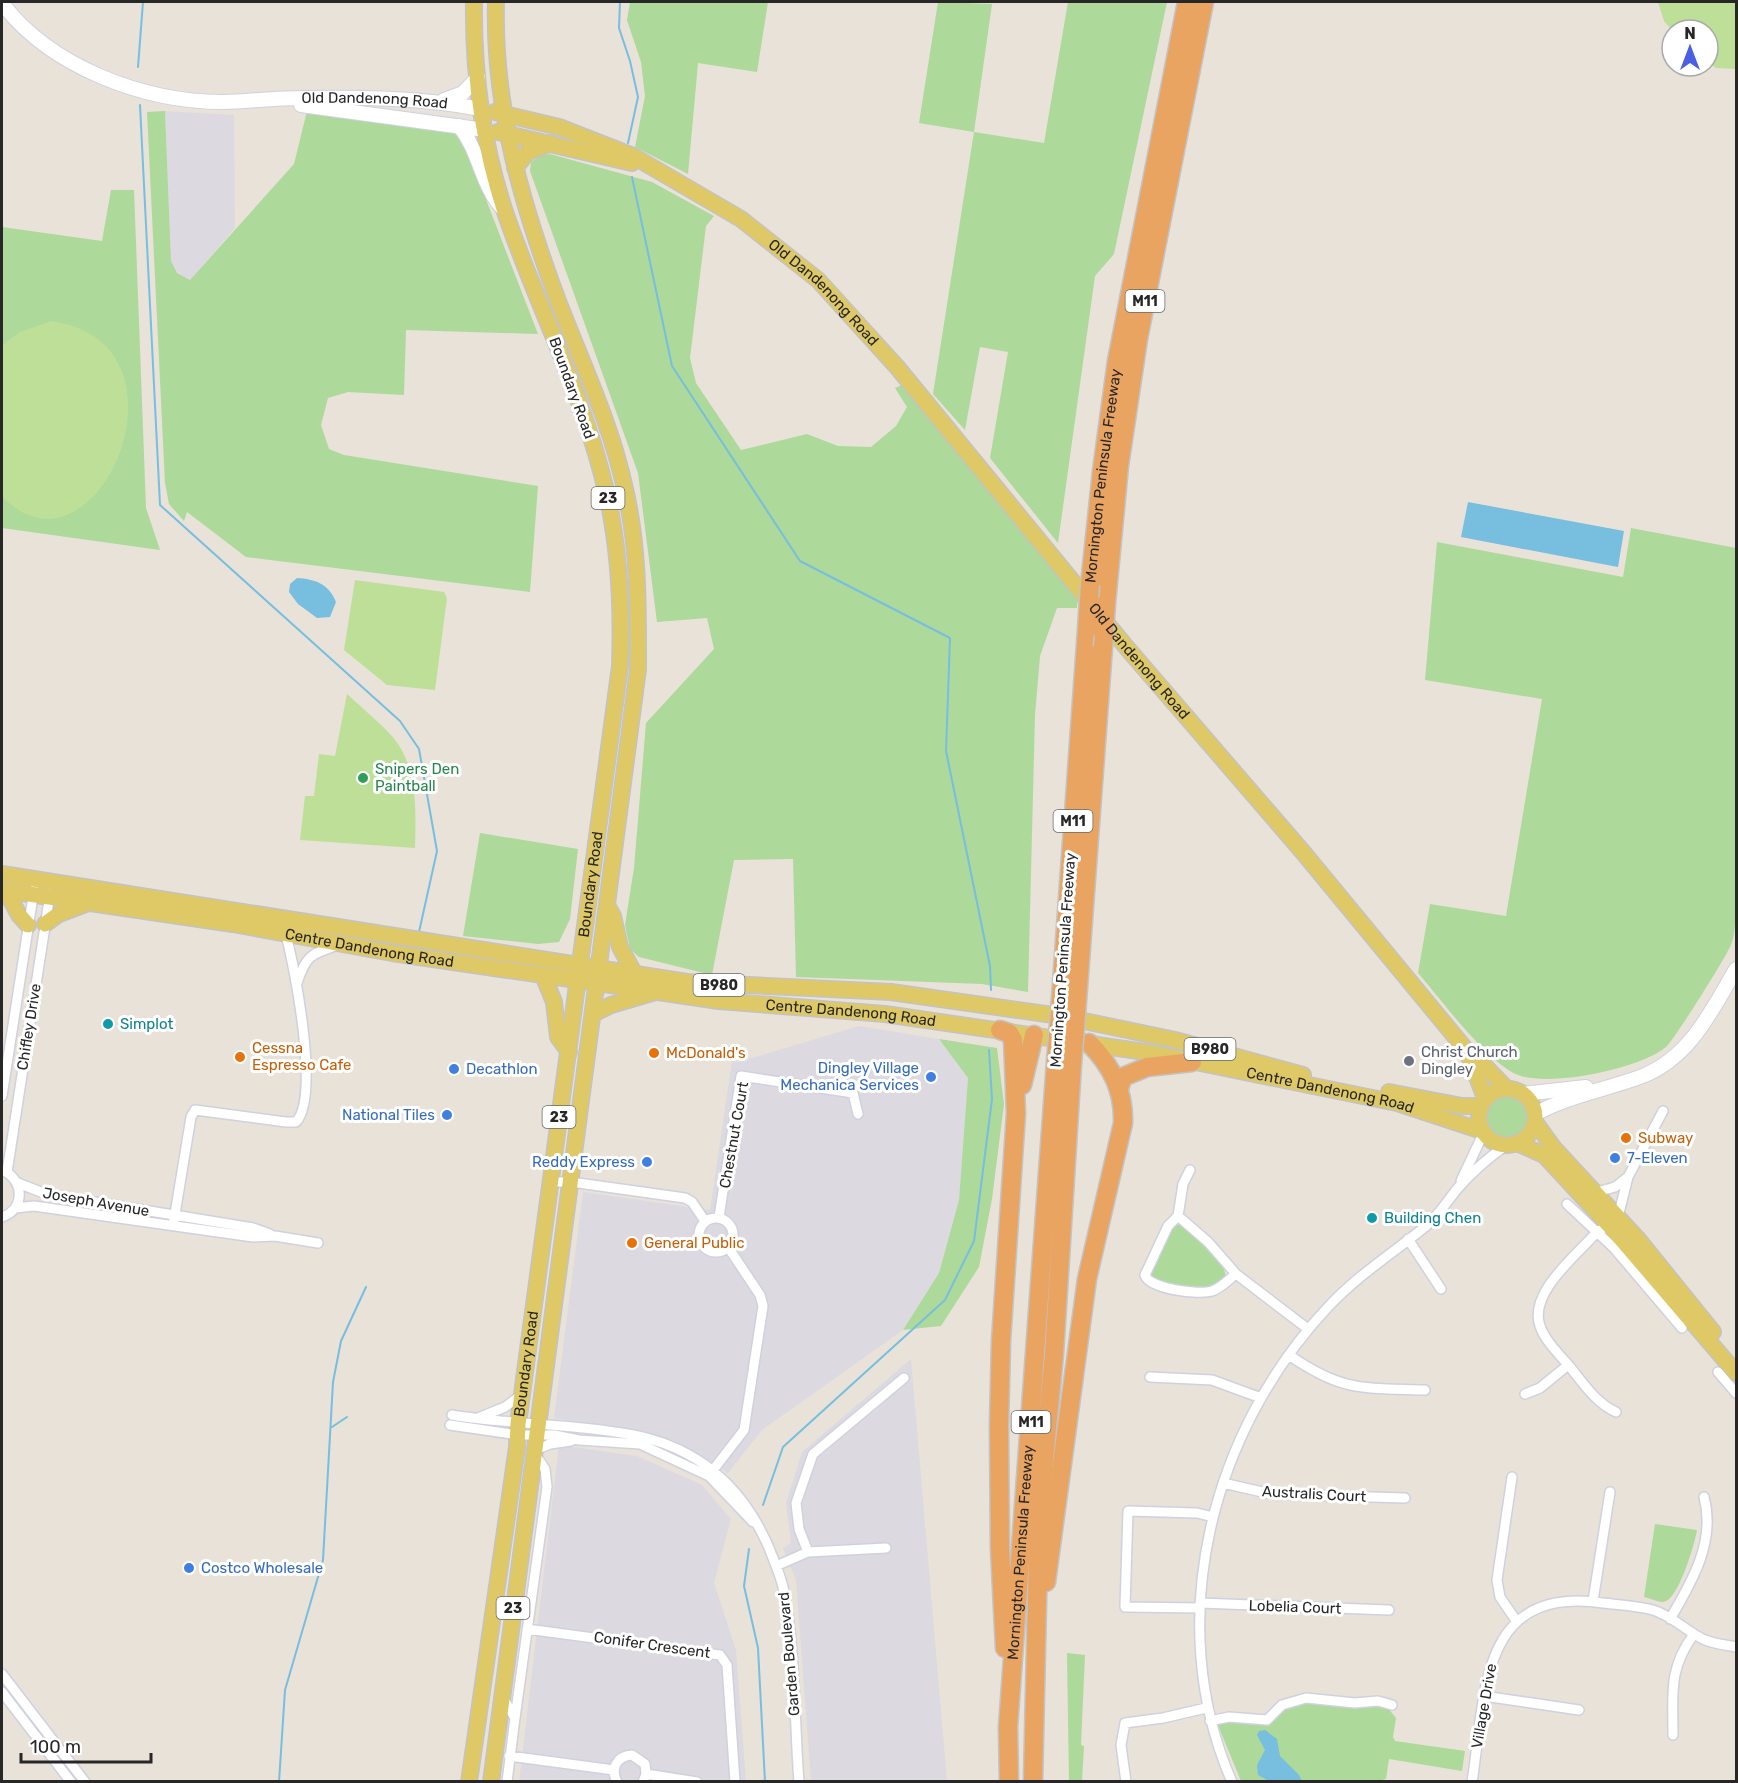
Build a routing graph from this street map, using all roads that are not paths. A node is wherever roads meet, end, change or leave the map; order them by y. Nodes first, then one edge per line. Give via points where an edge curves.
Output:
1 (474, 2) edge
2 (496, 2) edge
3 (1187, 2) edge
4 (1204, 2) edge
5 (2, 3) edge
6 (478, 77) junction
7 (258, 99) junction
8 (436, 102) junction
9 (481, 109) junction
10 (504, 113) junction
11 (459, 126) junction
12 (485, 130) junction
13 (507, 134) junction
14 (554, 143) junction
15 (515, 168) junction
16 (661, 171) junction
17 (505, 212) junction
18 (2, 874) edge
19 (34, 887) junction
20 (51, 890) junction
21 (4, 891) edge
22 (88, 903) junction
23 (607, 904) junction
24 (45, 924) junction
25 (28, 925) junction
26 (286, 935) junction
27 (341, 945) junction
28 (1737, 969) edge
29 (579, 972) junction
30 (543, 975) junction
31 (598, 975) junction
32 (631, 978) junction
33 (297, 984) junction
34 (657, 991) junction
35 (593, 1014) junction
36 (1064, 1015) junction
37 (1000, 1030) junction
38 (1034, 1035) junction
39 (1089, 1043) junction
40 (1467, 1051) junction
41 (569, 1052) junction
42 (1192, 1062) junction
43 (1064, 1063) junction
44 (1613, 1084) junction
45 (1119, 1088) junction
46 (1507, 1089) junction
47 (1523, 1094) junction
48 (2, 1095) edge
49 (1483, 1102) junction
50 (1663, 1111) dead end
51 (1016, 1113) junction
52 (858, 1114) dead end
53 (1535, 1118) junction
54 (1483, 1132) junction
55 (1511, 1144) junction
56 (575, 1149) junction
57 (1190, 1170) dead end
58 (4, 1171) edge
59 (552, 1177) junction
60 (1628, 1177) junction
61 (571, 1182) junction
62 (18, 1183) junction
63 (1457, 1189) junction
64 (1598, 1200) junction
65 (1567, 1204) dead end
66 (15, 1208) junction
67 (175, 1215) junction
68 (1178, 1216) junction
69 (719, 1217) junction
70 (3, 1218) edge
71 (705, 1221) junction
72 (1607, 1224) junction
73 (173, 1226) junction
74 (275, 1236) junction
75 (1408, 1239) junction
76 (318, 1243) dead end
77 (728, 1247) junction
78 (1236, 1274) junction
79 (1441, 1289) dead end
80 (1682, 1328) dead end
81 (1308, 1329) junction
82 (1289, 1355) junction
83 (1568, 1365) junction
84 (1736, 1368) edge
85 (1718, 1372) dead end
86 (1150, 1377) dead end
87 (904, 1378) dead end
88 (1425, 1390) dead end
89 (1737, 1393) edge
90 (1525, 1394) dead end
91 (522, 1395) junction
92 (1261, 1398) junction
93 (1616, 1412) dead end
94 (452, 1414) dead end
95 (476, 1419) junction
96 (450, 1425) dead end
97 (518, 1429) junction
98 (537, 1430) junction
99 (579, 1440) junction
100 (535, 1452) junction
101 (711, 1473) junction
102 (1512, 1477) dead end
103 (1223, 1483) junction
104 (1610, 1492) dead end
105 (1704, 1497) dead end
106 (1405, 1498) dead end
107 (1213, 1517) junction
108 (886, 1548) dead end
109 (808, 1552) junction
110 (776, 1566) junction
111 (1593, 1601) junction
112 (1200, 1606) junction
113 (1389, 1610) dead end
114 (1670, 1619) junction
115 (1517, 1622) junction
116 (527, 1629) junction
117 (1694, 1634) junction
118 (1737, 1647) edge
119 (1034, 1669) junction
120 (2, 1674) edge
121 (2, 1692) edge
122 (501, 1694) junction
123 (1484, 1696) junction
124 (1392, 1706) dead end
125 (1206, 1708) junction
126 (1579, 1710) dead end
127 (515, 1718) junction
128 (1210, 1722) junction
129 (1008, 1727) junction
130 (1673, 1735) dead end
131 (509, 1756) junction
132 (614, 1770) junction
133 (645, 1778) edge
134 (71, 1782) edge
135 (85, 1782) edge
136 (469, 1782) edge
137 (491, 1782) edge
138 (507, 1782) edge
139 (617, 1782) edge
140 (697, 1782) edge
141 (735, 1782) edge
142 (799, 1782) edge
143 (1009, 1782) edge
144 (1033, 1782) edge
145 (1126, 1782) edge
146 (1232, 1782) edge
147 (1472, 1782) edge

1 - 6 main road, Boundary Road / 23
2 - 10 main road, Boundary Road / 23 via 497,58
3 - 36 highway, Mornington Peninsula Freeway / M11, bridge via 1119,352 1102,471 1090,585
4 - 36 highway, Mornington Peninsula Freeway / M11, bridge via 1137,339 1119,466
5 - 7 main road, Old Dandenong Road via 47,46 120,83 189,99
6 - 8 main road via 460,95
6 - 9 main road, Boundary Road / 23
7 - 8 main road, Old Dandenong Road
7 - 11 main road, Old Dandenong Road
8 - 9 main road, Old Dandenong Road
9 - 10 main road, Old Dandenong Road
9 - 12 main road, Boundary Road / 23
10 - 13 main road, Boundary Road / 23
10 - 16 main road, Old Dandenong Road via 584,136
11 - 12 main road, Old Dandenong Road
11 - 17 main road via 489,191
12 - 13 main road, Old Dandenong Road
12 - 17 main road, Boundary Road / 23
13 - 14 main road, Old Dandenong Road
13 - 15 main road, Boundary Road / 23
14 - 15 main road via 528,152
14 - 16 main road, Old Dandenong Road
15 - 23 main road, Boundary Road / 23 via 540,248 603,416 625,489 637,564 638,669
16 - 40 main road, Old Dandenong Road via 772,242 818,280 859,322
17 - 29 main road, Boundary Road / 23 via 586,425 607,493 618,552 620,666
18 - 19 main road, Centre Dandenong Road
19 - 20 main road, Centre Dandenong Road
19 - 21 main road, Centre Dandenong Road
19 - 25 street, Chifley Drive
20 - 22 main road, Centre Dandenong Road
20 - 24 street, Chifley Drive
20 - 29 main road, Centre Dandenong Road
21 - 25 main road
22 - 24 main road
22 - 26 main road, Centre Dandenong Road
23 - 31 main road, Boundary Road / 23
23 - 32 main road
24 - 58 street, Chifley Drive
25 - 48 street, Chifley Drive
26 - 27 main road, Centre Dandenong Road
26 - 33 street
27 - 30 main road, Centre Dandenong Road
27 - 33 street via 312,954
28 - 44 main road via 1701,1029 1685,1047 1657,1069
29 - 30 main road, Centre Dandenong Road
29 - 31 main road, Centre Dandenong Road / B980
29 - 41 main road, Boundary Road / 23
30 - 41 main road via 554,1002 558,1037
31 - 32 main road, Centre Dandenong Road / B980
31 - 35 main road, Boundary Road / 23
32 - 34 main road, Centre Dandenong Road / B980
32 - 36 main road, Centre Dandenong Road / B980 via 891,992
33 - 67 street via 307,1080 302,1115 296,1122 286,1122 195,1110 190,1117
34 - 35 main road
34 - 37 main road, Centre Dandenong Road / B980 via 753,1005 885,1014
35 - 56 main road, Boundary Road / 23
36 - 38 main road via 1042,1025
36 - 39 main road
36 - 43 highway, Mornington Peninsula Freeway / M11, bridge
36 - 49 main road, Centre Dandenong Road / B980 via 1320,1079 1462,1106
37 - 38 main road, Centre Dandenong Road / B980
37 - 51 highway via 1009,1033 1013,1043
38 - 39 main road, Centre Dandenong Road / B980
38 - 51 highway
39 - 42 main road, Centre Dandenong Road / B980
39 - 45 highway via 1103,1058
40 - 46 main road, Old Dandenong Road
40 - 49 main road, Old Dandenong Road via 1479,1077
41 - 59 main road, Boundary Road / 23
42 - 45 highway via 1140,1069 1123,1077
42 - 54 main road, Centre Dandenong Road / B980 via 1397,1103
43 - 119 highway, Mornington Peninsula Freeway / M11 via 1054,1354 1039,1513
43 - 129 highway, Mornington Peninsula Freeway / M11
44 - 47 main road
44 - 53 main road via 1557,1102
45 - 119 highway via 1123,1123 1087,1279
46 - 47 main road
46 - 49 main road, B980 via 1497,1090
47 - 53 main road via 1532,1104
49 - 54 main road via 1478,1117
50 - 60 street
51 - 129 highway via 999,1426
52 - 69 street, Chestnut Court via 853,1093 741,1076
53 - 55 main road via 1529,1135
53 - 64 main road via 1553,1147
54 - 55 main road, B980 via 1493,1142
54 - 63 street
55 - 63 street
55 - 64 main road via 1544,1155
56 - 59 main road
56 - 61 main road, Boundary Road / 23
57 - 68 street via 1183,1184
58 - 62 street
59 - 61 street
59 - 91 main road, Boundary Road / 23
60 - 64 street
60 - 72 street
61 - 71 street via 685,1198
61 - 98 main road, Boundary Road / 23
62 - 66 street via 20,1196
62 - 67 street, Joseph Avenue via 46,1194
63 - 75 street via 1437,1215
64 - 72 main road
65 - 72 street
66 - 70 street
66 - 73 street, Joseph Avenue via 34,1206
67 - 73 street
67 - 74 street, Joseph Avenue via 253,1228
68 - 78 street
68 - 78 street via 1168,1226 1147,1266 1147,1281 1199,1293 1216,1289
69 - 71 street
69 - 77 street via 733,1229 733,1241
71 - 77 street via 699,1231 701,1244 711,1251
72 - 80 street
72 - 83 street via 1546,1288 1538,1303 1541,1330
72 - 84 main road
73 - 74 street, Joseph Avenue via 253,1237
74 - 76 street, Joseph Avenue
75 - 79 street
75 - 81 street via 1365,1272
77 - 101 street via 764,1306 744,1430
78 - 81 street
81 - 82 street
82 - 88 street via 1323,1377 1346,1385
82 - 92 street
83 - 90 street via 1540,1388
83 - 93 street via 1600,1402
85 - 89 street
86 - 92 street via 1212,1380
87 - 109 street via 813,1454 796,1503 799,1529
91 - 95 street
91 - 97 main road, Boundary Road / 23
92 - 103 street
94 - 95 street
95 - 97 street
96 - 97 street
97 - 98 street, Garden Boulevard
97 - 136 main road, Boundary Road / 23
98 - 99 street, Garden Boulevard
98 - 100 main road, Boundary Road / 23
98 - 101 street, Garden Boulevard via 582,1427 630,1434 684,1452
99 - 100 street via 550,1444
99 - 101 street, Garden Boulevard via 640,1444
100 - 116 street via 548,1481
100 - 122 main road, Boundary Road / 23
101 - 110 street, Garden Boulevard via 751,1511
102 - 115 street via 1497,1580 1500,1597
103 - 106 street, Australis Court via 1271,1494
103 - 107 street
104 - 111 street
105 - 114 street via 1709,1517 1703,1553
107 - 112 street
107 - 112 street, Lobelia Court via 1128,1511 1125,1607
108 - 109 street
109 - 110 street
110 - 142 street, Garden Boulevard via 787,1613
111 - 114 street, Village Drive via 1653,1610
111 - 115 street, Village Drive via 1556,1601 1530,1611
112 - 113 street, Lobelia Court
112 - 125 street via 1200,1664
114 - 117 street, Village Drive
115 - 123 street, Village Drive via 1498,1645
116 - 127 street
116 - 141 street, Conifer Crescent via 720,1655 727,1665
117 - 118 street, Village Drive
117 - 130 street via 1680,1652 1673,1673
119 - 144 highway, Mornington Peninsula Freeway / M11
120 - 135 street
121 - 134 street
122 - 127 street
122 - 137 main road, Boundary Road / 23
123 - 126 street
123 - 147 street, Village Drive
124 - 128 street via 1383,1702 1314,1698 1286,1703 1267,1720 1229,1718
125 - 128 street
125 - 145 street via 1125,1723 1121,1745
127 - 131 street
128 - 146 street
129 - 143 highway, Mornington Peninsula Freeway / M11
131 - 132 street
131 - 138 street
132 - 133 street via 622,1757 632,1755 645,1764
132 - 139 street
133 - 140 street

